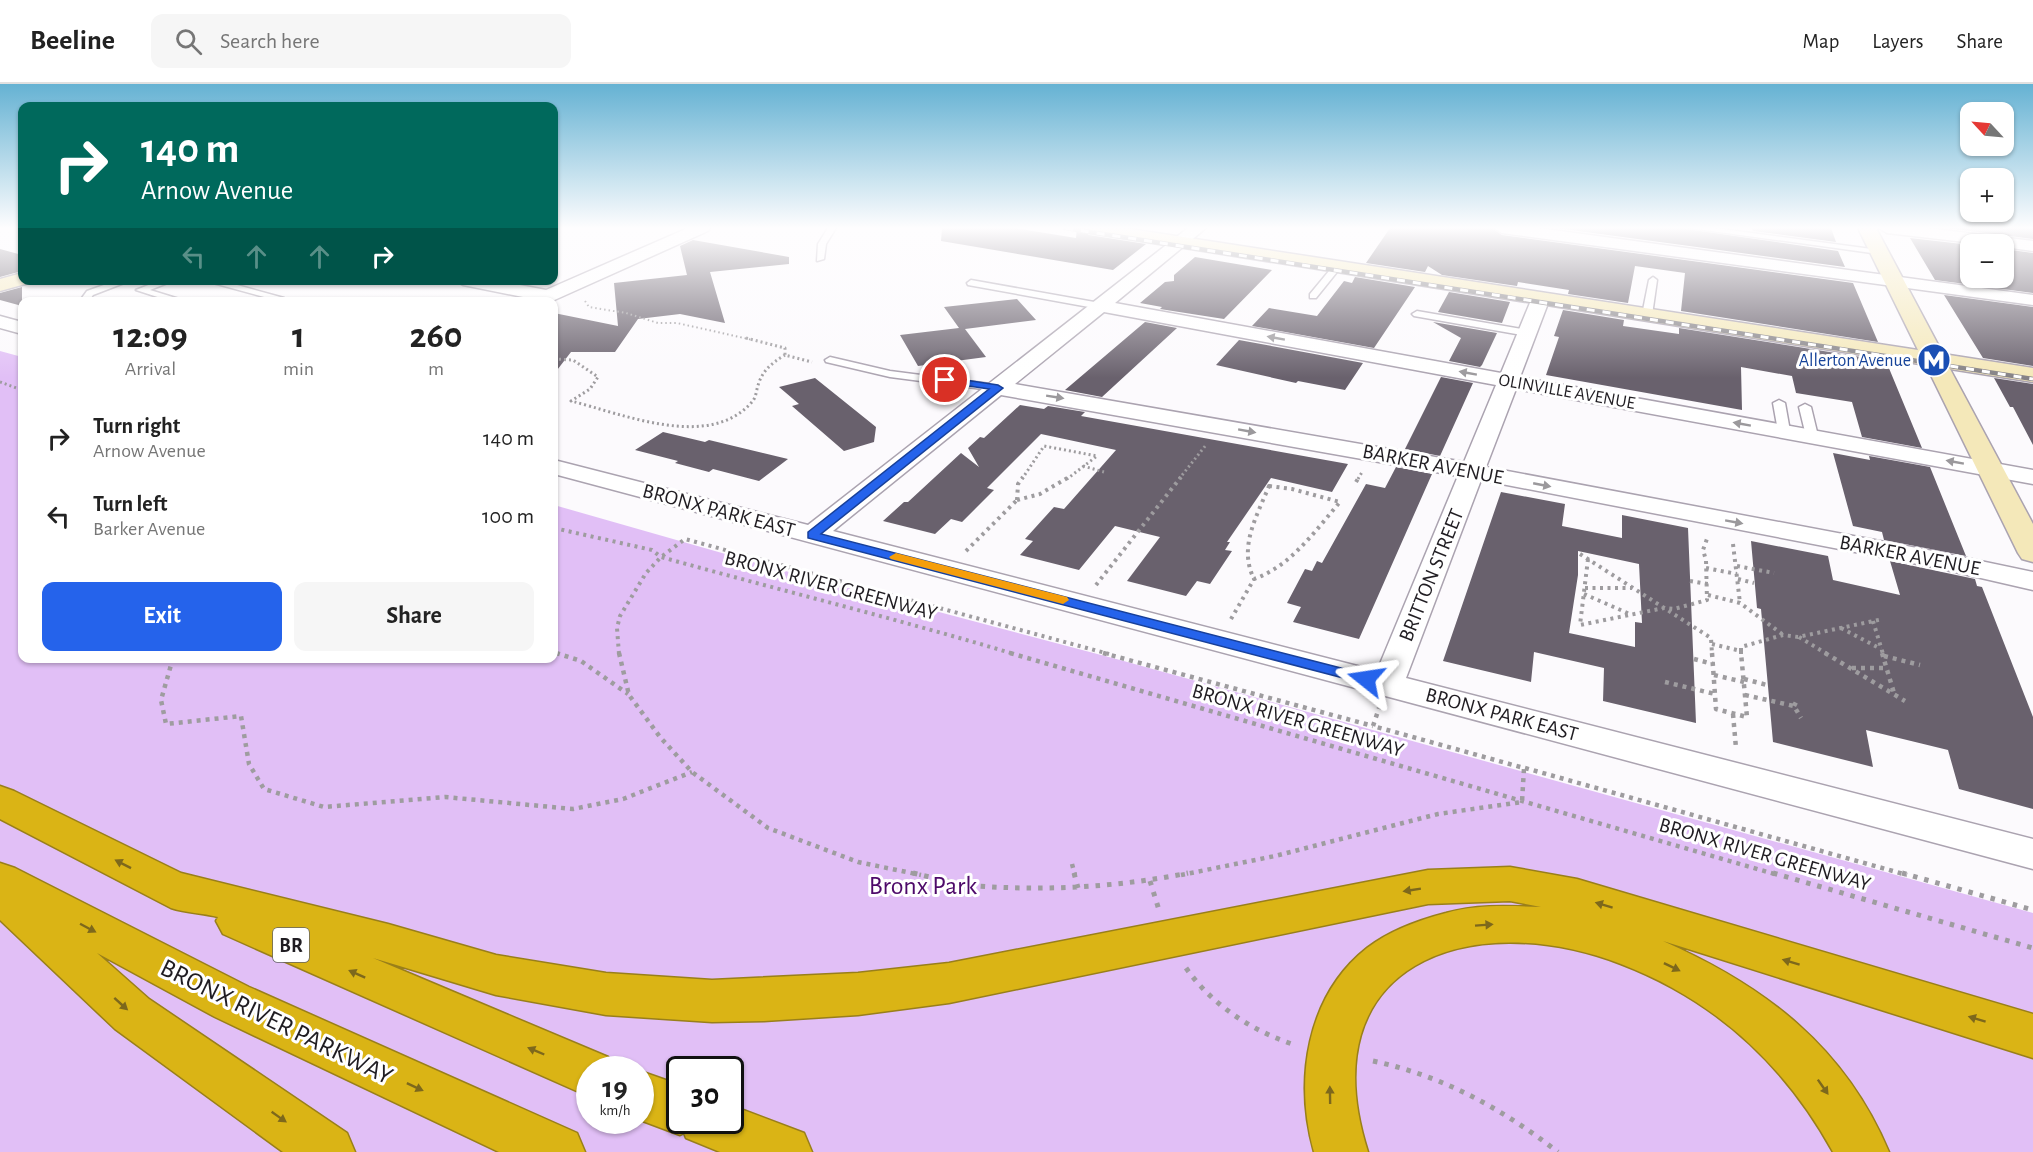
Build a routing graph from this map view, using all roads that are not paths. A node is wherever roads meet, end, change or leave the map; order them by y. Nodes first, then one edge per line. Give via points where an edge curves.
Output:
1 (589, 278) edge
2 (1136, 278) edge
3 (1328, 278) edge
4 (1408, 278) edge
5 (1871, 278) edge
6 (1892, 278) edge
7 (18, 280) edge
8 (1653, 280) dead end
9 (1894, 281) junction
10 (971, 283) dead end
11 (0, 285) edge
12 (113, 285) edge
13 (156, 285) edge
14 (226, 285) edge
15 (484, 285) edge
16 (1313, 296) dead end
17 (86, 297) edge
18 (166, 297) edge
19 (275, 297) edge
20 (533, 297) edge
21 (546, 297) edge
22 (1541, 298) junction
23 (2033, 300) edge
24 (1100, 306) junction
25 (1418, 314) dead end
26 (1647, 315) junction
27 (1527, 333) junction
28 (830, 360) dead end
29 (1934, 360) junction
30 (2033, 375) edge
31 (1508, 381) junction
32 (998, 388) junction
33 (1779, 403) dead end
34 (1805, 407) dead end
35 (1784, 431) junction
36 (1812, 436) junction
37 (558, 468) edge
38 (1990, 469) junction
39 (1472, 471) junction
40 (2033, 477) edge
41 (812, 535) junction
42 (2033, 553) edge
43 (2033, 581) edge
44 (1388, 684) junction
45 (0, 801) edge
46 (2033, 854) edge
47 (0, 880) edge
48 (168, 887) junction
49 (0, 894) edge
50 (2033, 1036) edge
51 (576, 1068) edge
52 (740, 1134) edge
53 (328, 1152) edge
54 (558, 1152) edge
55 (785, 1152) edge
56 (1341, 1152) edge
57 (1863, 1152) edge

1 - 21 street
2 - 24 street
3 - 16 lane
4 - 22 main road
5 - 9 street
6 - 9 main road
7 - 11 main road
8 - 26 lane
9 - 23 street
9 - 29 main road
10 - 24 lane
12 - 17 lane
13 - 18 lane via 140,290
14 - 19 lane
15 - 20 street
22 - 26 main road
22 - 27 street, BRITTON STREET
31 -> 24 street, OLINVILLE AVENUE
24 - 32 street
25 - 27 lane
26 - 29 main road
27 - 31 street, BRITTON STREET
28 - 32 lane, BARKER AVENUE via 890,374
29 - 30 main road
29 - 38 main road
35 -> 31 street, OLINVILLE AVENUE
31 - 39 street, BRITTON STREET
32 -> 39 street, BARKER AVENUE
32 - 41 street
33 - 35 lane
34 - 36 lane
35 - 36 street, OLINVILLE AVENUE
38 -> 36 street, OLINVILLE AVENUE
37 - 41 street, BRONX PARK EAST
38 - 40 street, OLINVILLE AVENUE
38 - 42 main road
39 -> 43 street, BARKER AVENUE
39 - 44 street, BRITTON STREET
41 - 44 street, BRONX PARK EAST
44 - 46 street, BRONX PARK EAST
48 -> 45 highway, BR
47 -> 54 highway, BRONX RIVER PARKWAY via 232,1002
50 -> 48 highway via 1577,896 1510,884 1407,890 917,988 815,998 712,1001 606,994 496,975
51 -> 48 highway, BR
49 -> 53 highway via 132,1014
52 - 55 highway
56 -> 57 highway via 1331,1109 1331,1054 1346,1007 1360,986 1396,953 1420,940 1466,927 1506,924 1540,925 1603,938 1671,966 1734,1002 1793,1050 1818,1079

